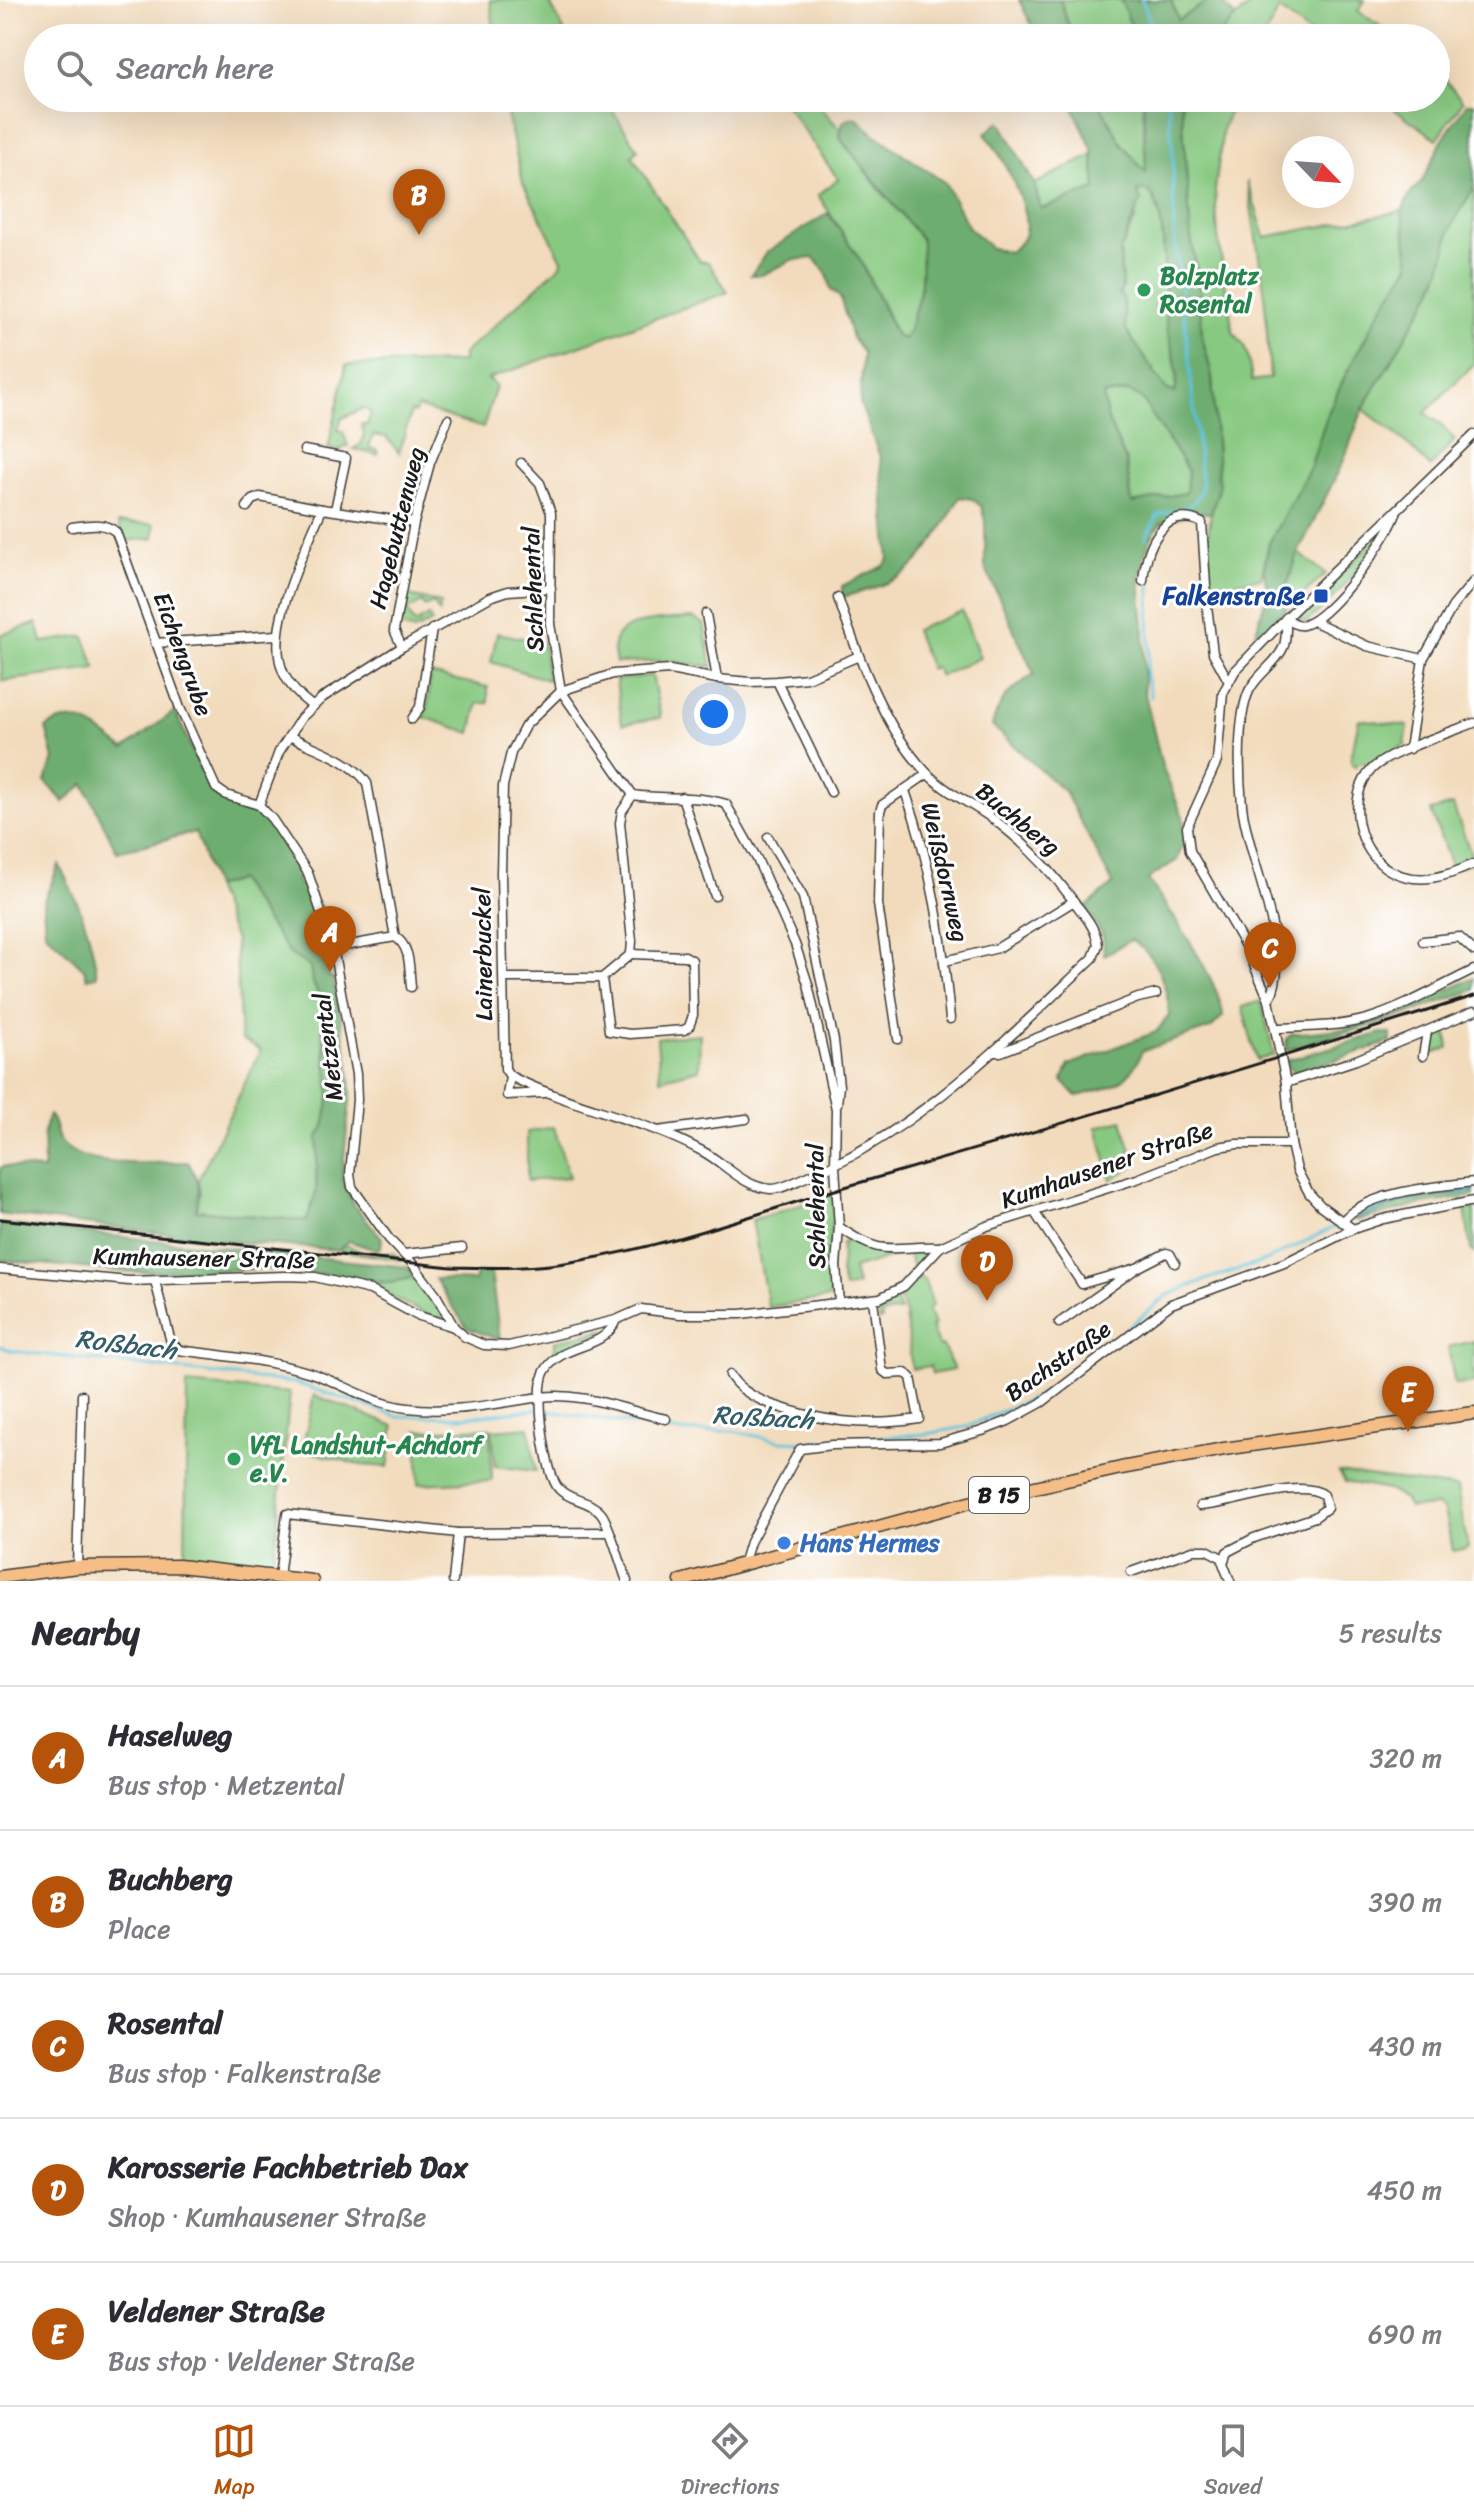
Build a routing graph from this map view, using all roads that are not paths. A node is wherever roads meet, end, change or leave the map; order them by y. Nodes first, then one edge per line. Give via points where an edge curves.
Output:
1 (448, 419) dead end
2 (1474, 435) edge
3 (304, 450) dead end
4 (521, 463) dead end
5 (247, 507) dead end
6 (322, 509) junction
7 (335, 510) junction
8 (1398, 511) junction
9 (414, 523) junction
10 (72, 527) dead end
11 (1143, 581) dead end
12 (1474, 581) edge
13 (1206, 586) dead end
14 (551, 588) junction
15 (838, 598) dead end
16 (1207, 606) dead end
17 (706, 614) dead end
18 (1286, 618) junction
19 (1313, 621) junction
20 (432, 629) junction
21 (277, 635) junction
22 (155, 643) junction
23 (402, 647) junction
24 (859, 656) junction
25 (1423, 659) junction
26 (717, 679) junction
27 (1228, 680) junction
28 (777, 681) junction
29 (561, 691) junction
30 (312, 706) junction
31 (412, 719) dead end
32 (1474, 723) edge
33 (289, 736) junction
34 (1409, 749) junction
35 (927, 774) junction
36 (905, 791) junction
37 (831, 792) dead end
38 (633, 795) junction
39 (682, 797) junction
40 (259, 805) junction
41 (768, 837) dead end
42 (1474, 864) edge
43 (715, 896) dead end
44 (1074, 901) junction
45 (395, 937) junction
46 (1423, 941) dead end
47 (333, 948) junction
48 (1474, 951) edge
49 (631, 954) junction
50 (945, 961) junction
51 (1474, 970) edge
52 (504, 978) junction
53 (602, 978) junction
54 (411, 987) dead end
55 (1156, 994) dead end
56 (1269, 1000) junction
57 (1474, 1011) edge
58 (950, 1019) dead end
59 (1276, 1028) junction
60 (1427, 1032) junction
61 (898, 1039) dead end
62 (993, 1052) junction
63 (1423, 1056) dead end
64 (510, 1076) junction
65 (1286, 1083) junction
66 (550, 1092) junction
67 (836, 1109) junction
68 (746, 1119) dead end
69 (658, 1131) junction
70 (1291, 1144) junction
71 (835, 1166) junction
72 (1474, 1182) edge
73 (1474, 1201) edge
74 (1035, 1213) junction
75 (1346, 1223) junction
76 (839, 1227) junction
77 (940, 1247) junction
78 (462, 1248) dead end
79 (404, 1254) junction
80 (1175, 1263) dead end
81 (1137, 1268) junction
82 (0, 1269) edge
83 (155, 1281) junction
84 (1082, 1284) junction
85 (873, 1300) junction
86 (1092, 1301) junction
87 (839, 1302) junction
88 (616, 1320) junction
89 (1059, 1323) dead end
90 (454, 1327) junction
91 (730, 1375) dead end
92 (82, 1395) dead end
93 (539, 1400) junction
94 (1474, 1413) edge
95 (666, 1419) dead end
96 (1200, 1506) dead end
97 (608, 1532) junction
98 (458, 1533) junction
99 (1222, 1558) junction
100 (742, 1565) junction
101 (77, 1567) junction
102 (1131, 1572) dead end
103 (0, 1577) edge
104 (279, 1577) junction
105 (312, 1581) edge
106 (453, 1581) edge
107 (627, 1581) edge
108 (681, 1581) edge
109 (1230, 1581) edge

1 - 9 street, Hagebuttenweg
2 - 8 street
3 - 7 street via 346,458
4 - 14 street, Schlehental via 540,483 551,513
5 - 6 street via 260,497
6 - 7 street
6 - 21 street
7 - 9 street
8 - 18 street
8 - 19 street via 1383,542
9 - 23 street, Hagebuttenweg via 394,630
10 - 22 street, Eichengrube via 101,525 116,532
11 - 13 street via 1148,553 1161,529 1190,519 1202,523
12 - 25 street
14 - 20 street via 490,597
14 - 29 street, Schlehental via 550,624
15 - 24 street, Buchberg
16 - 27 street via 1213,653
17 - 26 street
18 - 19 street via 1296,625
18 - 27 street
18 - 56 street via 1283,649 1245,701 1242,734 1245,829 1276,943 1275,990
19 - 25 street via 1363,645
20 - 23 street
20 - 31 street via 420,707
21 - 22 street
21 - 30 street via 282,670
22 - 40 street, Eichengrube via 216,788
23 - 30 street
24 - 28 street via 807,678
24 - 35 street, Buchberg via 893,728
25 - 34 street
26 - 28 street
26 - 29 street via 640,670
27 - 56 street via 1217,761 1187,822 1190,851 1248,951
28 - 37 street
29 - 38 street, Schlehental
29 - 52 street, Lainerbuckel via 525,726 504,777
30 - 33 street
32 - 34 street
33 - 40 street
33 - 45 street via 350,765 367,783
34 - 42 street via 1375,766 1359,791 1363,839 1391,871 1414,878 1437,879
35 - 36 street
35 - 44 street, Buchberg via 1022,841
36 - 50 street, Weißdornweg via 928,864
36 - 61 street via 880,811 878,904
38 - 39 street, Schlehental
38 - 49 street via 620,823
39 - 43 street
39 - 67 street, Schlehental via 726,804 757,859 808,984
40 - 47 street, Metzental via 308,873
41 - 67 street, Schlehental via 803,897 834,1041
44 - 50 street, Weißdornweg via 998,948
44 - 62 street, Buchberg via 1097,937 1097,951
45 - 47 street
45 - 54 street via 406,948
46 - 48 street via 1459,937
47 - 79 street, Metzental via 356,1074 352,1187
49 - 53 street
49 - 53 street via 692,960 689,1027 630,1034 609,1031
50 - 58 street, Weißdornweg
51 - 59 street via 1369,1018
52 - 53 street
52 - 64 street, Lainerbuckel via 505,1069
55 - 62 street, Buchberg
56 - 59 street
57 - 60 street
59 - 65 street
60 - 63 street
60 - 65 street
62 - 71 street, Buchberg via 897,1128
64 - 66 street
64 - 66 street via 507,1095
65 - 70 street
66 - 69 street
67 - 71 street, Schlehental
68 - 69 street
69 - 71 street via 702,1150 763,1188 776,1189
70 - 74 street, Kumhausener Straße via 1218,1147
70 - 75 street via 1309,1193
71 - 76 street, Schlehental
72 - 75 street, Bachstraße via 1376,1200 1355,1209
73 - 75 street, Bachstraße
74 - 77 street, Kumhausener Straße
74 - 84 street
75 - 100 street, Bachstraße via 1284,1263 1171,1304 1041,1403 1008,1421 940,1443 800,1449
76 - 77 street, Kumhausener Straße via 877,1248
76 - 87 street, Schlehental
77 - 85 street, Kumhausener Straße via 904,1286
78 - 79 street
79 - 90 street, Metzental
80 - 81 street via 1166,1253
81 - 84 street
81 - 86 street
82 - 83 street, Kumhausener Straße
83 - 90 street, Kumhausener Straße via 315,1277 370,1290 416,1315
83 - 93 street via 171,1342 179,1350 298,1370 402,1408 463,1409
84 - 86 street
85 - 87 street, Kumhausener Straße
85 - 91 street via 882,1370 910,1374 919,1419 886,1424 809,1417 761,1400
86 - 89 street
87 - 88 street, Kumhausener Straße via 741,1314 641,1309
88 - 90 street, Kumhausener Straße via 499,1347 474,1342
88 - 93 street via 603,1339 553,1360 542,1376
92 - 101 street
93 - 95 street via 597,1401
93 - 97 street via 554,1483 603,1515
94 - 100 main road, B 15 via 1121,1468 981,1499
96 - 99 street via 1309,1489 1324,1495 1327,1508 1315,1517 1254,1538
97 - 98 street
97 - 107 street
98 - 104 street via 287,1514
98 - 106 street
99 - 102 street via 1193,1550
99 - 109 street
100 - 108 main road, B 15
101 - 103 main road
101 - 104 main road via 179,1566
104 - 105 main road

